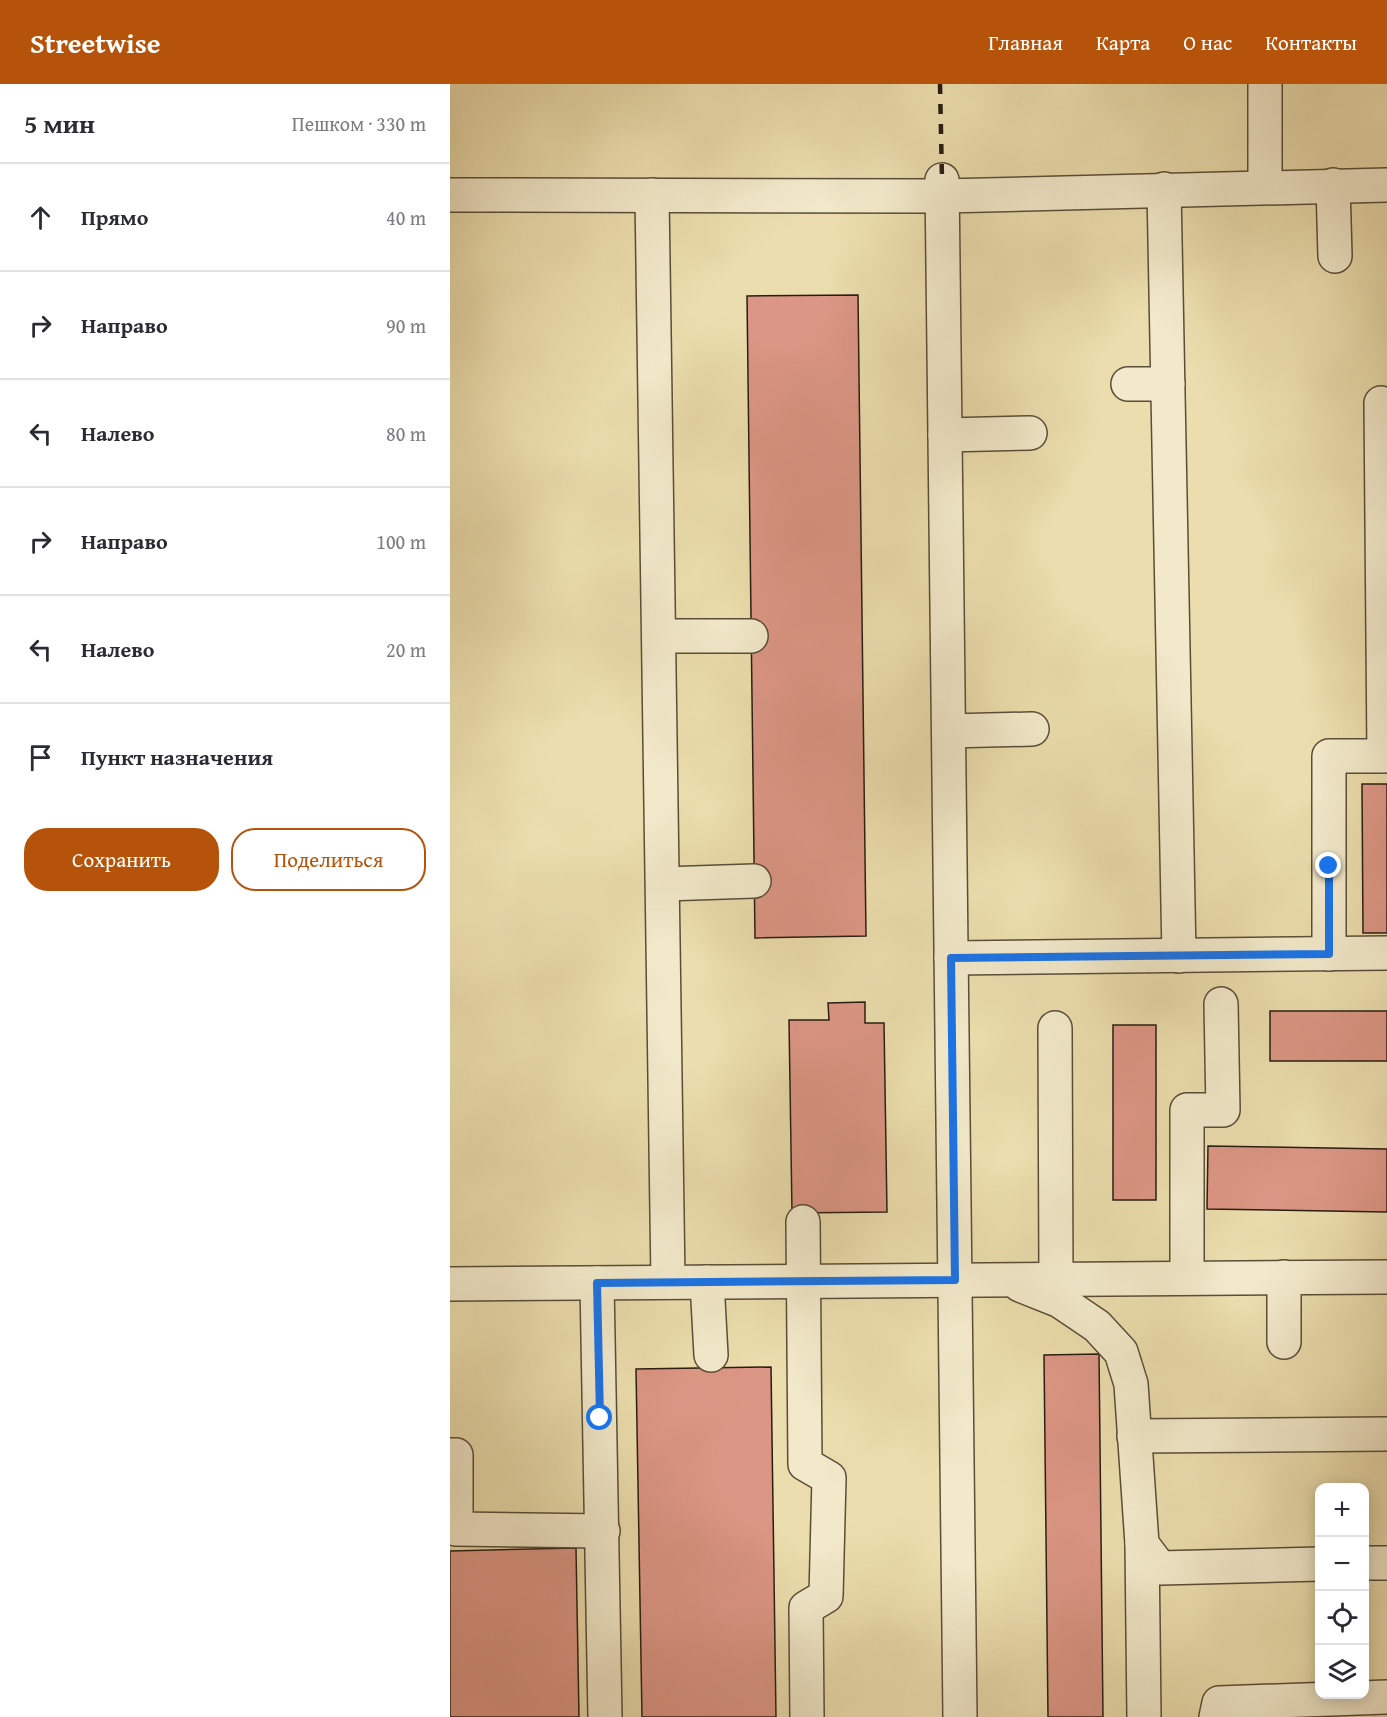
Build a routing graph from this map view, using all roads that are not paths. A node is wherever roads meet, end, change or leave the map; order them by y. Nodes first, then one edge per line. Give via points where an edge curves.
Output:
1 (1265, 84) edge
2 (1333, 185) junction
3 (1387, 185) edge
4 (1265, 187) junction
5 (943, 188) junction
6 (1164, 189) junction
7 (450, 195) edge
8 (652, 195) junction
9 (1335, 256) dead end
10 (1128, 384) dead end
11 (1168, 384) junction
12 (1381, 403) dead end
13 (1030, 433) dead end
14 (945, 435) junction
15 (660, 636) junction
16 (751, 636) dead end
17 (1385, 692) edge
18 (1032, 729) dead end
19 (949, 731) junction
20 (754, 881) dead end
21 (664, 884) junction
22 (1387, 953) edge
23 (1329, 954) junction
24 (1179, 956) junction
25 (951, 958) junction
26 (1221, 1004) dead end
27 (1055, 1028) dead end
28 (803, 1222) dead end
29 (450, 1263) edge
30 (1387, 1277) edge
31 (1186, 1278) junction
32 (1284, 1278) junction
33 (1056, 1279) junction
34 (955, 1280) junction
35 (1007, 1280) junction
36 (802, 1281) junction
37 (668, 1282) junction
38 (707, 1282) junction
39 (597, 1283) junction
40 (450, 1284) edge
41 (1284, 1342) dead end
42 (711, 1355) dead end
43 (1387, 1434) edge
44 (1134, 1436) junction
45 (450, 1455) edge
46 (603, 1531) junction
47 (1143, 1544) junction
48 (1369, 1563) edge
49 (1387, 1563) edge
50 (1315, 1564) edge
51 (1387, 1697) edge
52 (605, 1717) edge
53 (807, 1717) edge
54 (960, 1717) edge
55 (1144, 1717) edge
56 (1216, 1717) edge

1 - 4 lane
2 - 3 lane
2 - 4 lane
2 - 9 lane
4 - 6 lane
5 - 6 lane
5 - 8 lane
5 - 14 lane
6 - 11 lane
7 - 8 lane
8 - 15 lane
10 - 11 lane
11 - 24 lane
12 - 17 lane
13 - 14 lane
14 - 19 lane
15 - 16 lane
15 - 21 lane
17 - 23 lane via 1384,756 1329,756
18 - 19 lane
19 - 25 lane
20 - 21 lane
21 - 37 lane
22 - 23 lane
23 - 24 lane
24 - 25 lane
25 - 34 lane
26 - 31 lane via 1223,1110 1186,1110
27 - 33 lane
28 - 36 lane
29 - 40 lane
30 - 32 lane
31 - 32 lane
31 - 33 lane
32 - 41 lane
33 - 35 lane
34 - 35 lane
34 - 36 lane
34 - 54 lane
35 - 44 lane via 1060,1301 1097,1326 1121,1352 1131,1384
36 - 38 lane
36 - 53 lane via 805,1464 829,1478 826,1596 806,1608
37 - 38 lane
37 - 39 lane
38 - 42 lane
39 - 40 lane
39 - 46 lane
43 - 44 lane
44 - 47 lane
45 - 46 lane via 456,1455 456,1529
46 - 52 lane
47 - 50 lane via 1160,1568
47 - 55 lane
48 - 49 lane
51 - 56 lane via 1220,1703

